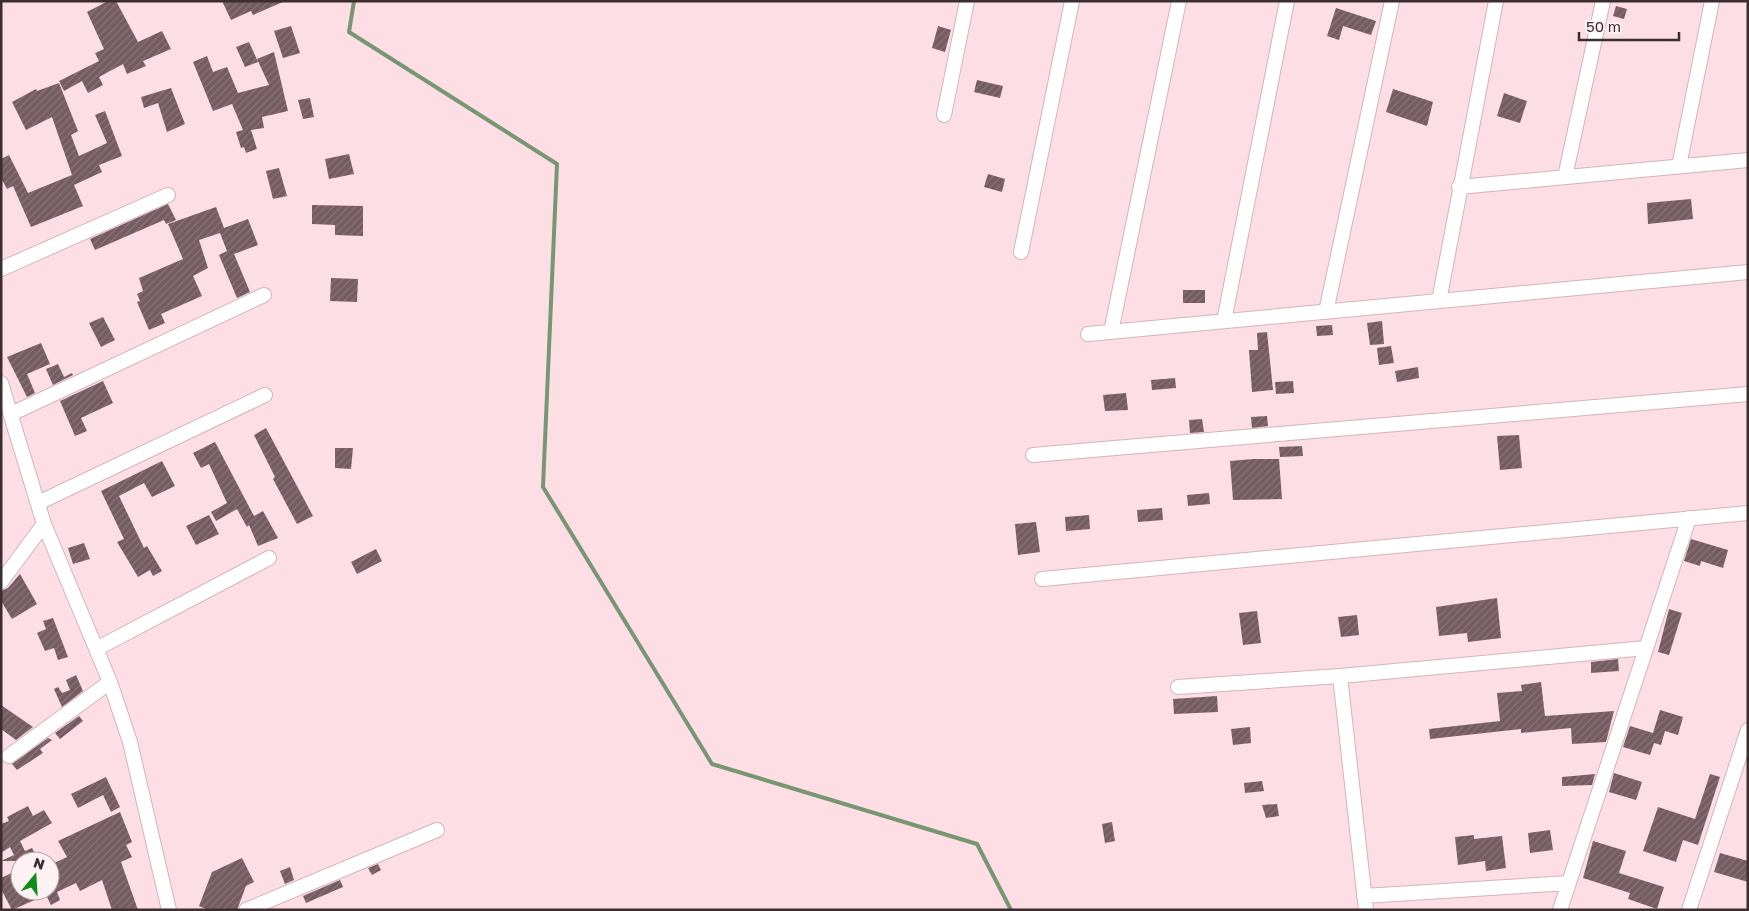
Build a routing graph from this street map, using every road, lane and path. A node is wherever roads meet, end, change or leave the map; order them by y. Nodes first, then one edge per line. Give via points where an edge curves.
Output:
1 (967, 1) edge
2 (1072, 1) edge
3 (1179, 1) edge
4 (1286, 1) edge
5 (1392, 1) edge
6 (1496, 1) edge
7 (1603, 1) edge
8 (1712, 1) edge
9 (944, 115) dead end
10 (1748, 160) edge
11 (1679, 166) junction
12 (1565, 177) junction
13 (1459, 187) junction
14 (168, 194) dead end
15 (1021, 252) dead end
16 (1, 269) edge
17 (1748, 272) edge
18 (264, 295) dead end
19 (1439, 301) junction
20 (1326, 312) junction
21 (1224, 321) junction
22 (1111, 332) junction
23 (1088, 334) dead end
24 (1, 383) edge
25 (1748, 394) edge
26 (264, 395) dead end
27 (11, 414) junction
28 (1033, 455) dead end
29 (38, 503) junction
30 (1748, 513) edge
31 (1689, 518) junction
32 (44, 524) junction
33 (269, 558) dead end
34 (1042, 579) dead end
35 (1, 582) edge
36 (1646, 648) junction
37 (96, 649) junction
38 (1340, 676) junction
39 (110, 682) junction
40 (1178, 687) dead end
41 (1748, 730) edge
42 (10, 756) dead end
43 (436, 830) dead end
44 (1569, 883) junction
45 (1365, 903) edge
46 (169, 910) edge
47 (246, 910) edge
48 (1560, 910) edge
49 (1689, 910) edge

1 - 9 street
2 - 15 street
3 - 22 street
4 - 21 street
5 - 20 street
6 - 13 street
7 - 12 street
8 - 11 street
10 - 11 street
11 - 12 street
12 - 13 street
13 - 19 street
14 - 16 street
17 - 19 street
18 - 27 street
19 - 20 street
20 - 21 street
21 - 22 street
22 - 23 street
24 - 27 street
25 - 28 street
26 - 29 street
27 - 29 street
29 - 32 street
30 - 31 street
31 - 34 street
31 - 36 street
32 - 35 street
32 - 37 street
33 - 37 street
36 - 38 street
36 - 44 street
37 - 39 street
38 - 40 street
38 - 45 street
39 - 42 street
39 - 46 street via 130,742
41 - 49 street
43 - 47 street
44 - 45 street
44 - 48 street

